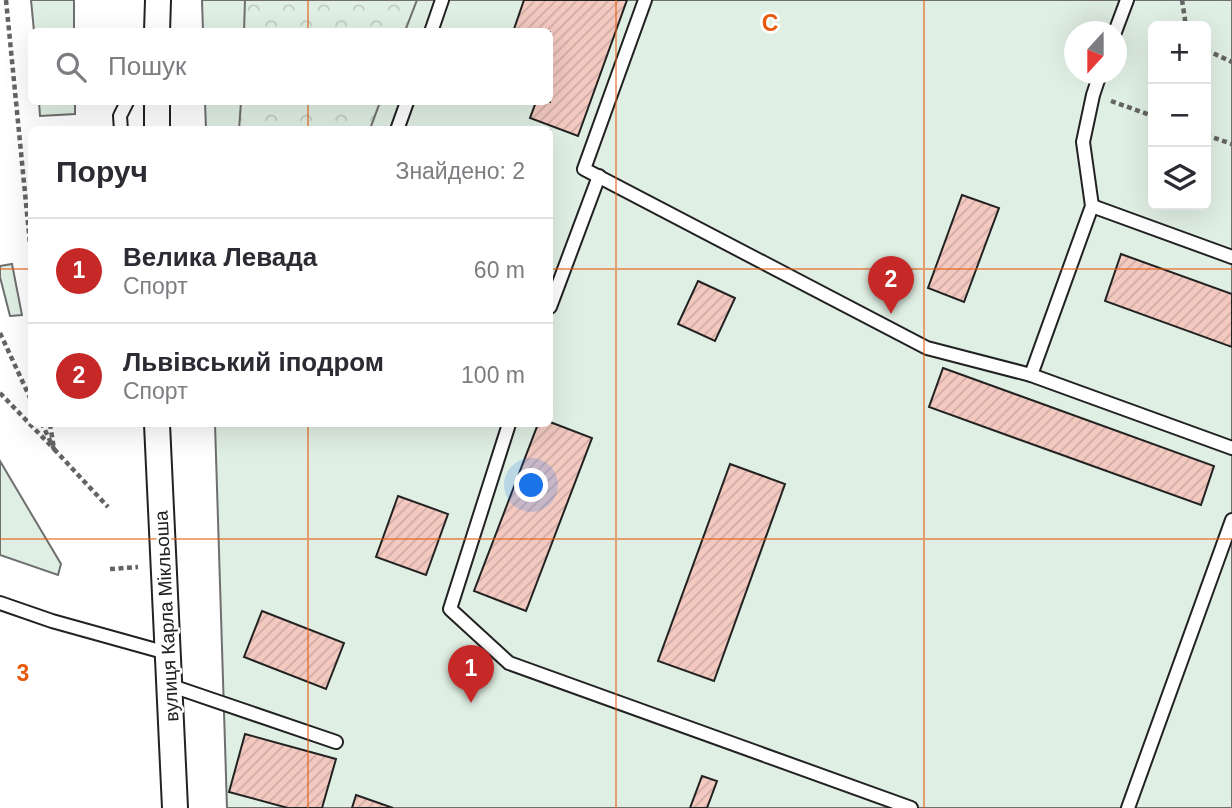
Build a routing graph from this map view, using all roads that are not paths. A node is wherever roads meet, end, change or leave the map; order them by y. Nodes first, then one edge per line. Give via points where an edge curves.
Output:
1 (158, 0) edge
2 (442, 0) edge
3 (645, 0) edge
4 (1127, 0) edge
5 (1119, 21) edge
6 (157, 28) edge
7 (432, 28) edge
8 (1097, 84) edge
9 (126, 105) edge
10 (157, 105) edge
11 (406, 105) edge
12 (121, 126) edge
13 (157, 126) edge
14 (398, 126) edge
15 (599, 176) junction
16 (1092, 206) junction
17 (1232, 257) edge
18 (553, 299) edge
19 (1031, 375) junction
20 (157, 427) edge
21 (508, 427) edge
22 (1232, 448) edge
23 (1232, 520) edge
24 (0, 603) edge
25 (167, 653) junction
26 (169, 685) junction
27 (336, 742) dead end
28 (175, 808) edge
29 (911, 808) edge
30 (1128, 808) edge

1 - 6 street
2 - 7 lane
3 - 15 lane via 584,169
4 - 5 lane
8 - 16 lane via 1083,142
9 - 12 lane
10 - 13 street
11 - 14 lane
15 - 18 lane
15 - 19 lane via 927,348
16 - 17 lane
16 - 19 lane
19 - 22 lane
20 - 25 street, вулиця Карла Мікльоша
21 - 29 lane via 450,609 509,663
23 - 30 lane
24 - 25 lane
25 - 26 street, вулиця Карла Мікльоша
26 - 27 lane
26 - 28 street, вулиця Карла Мікльоша

